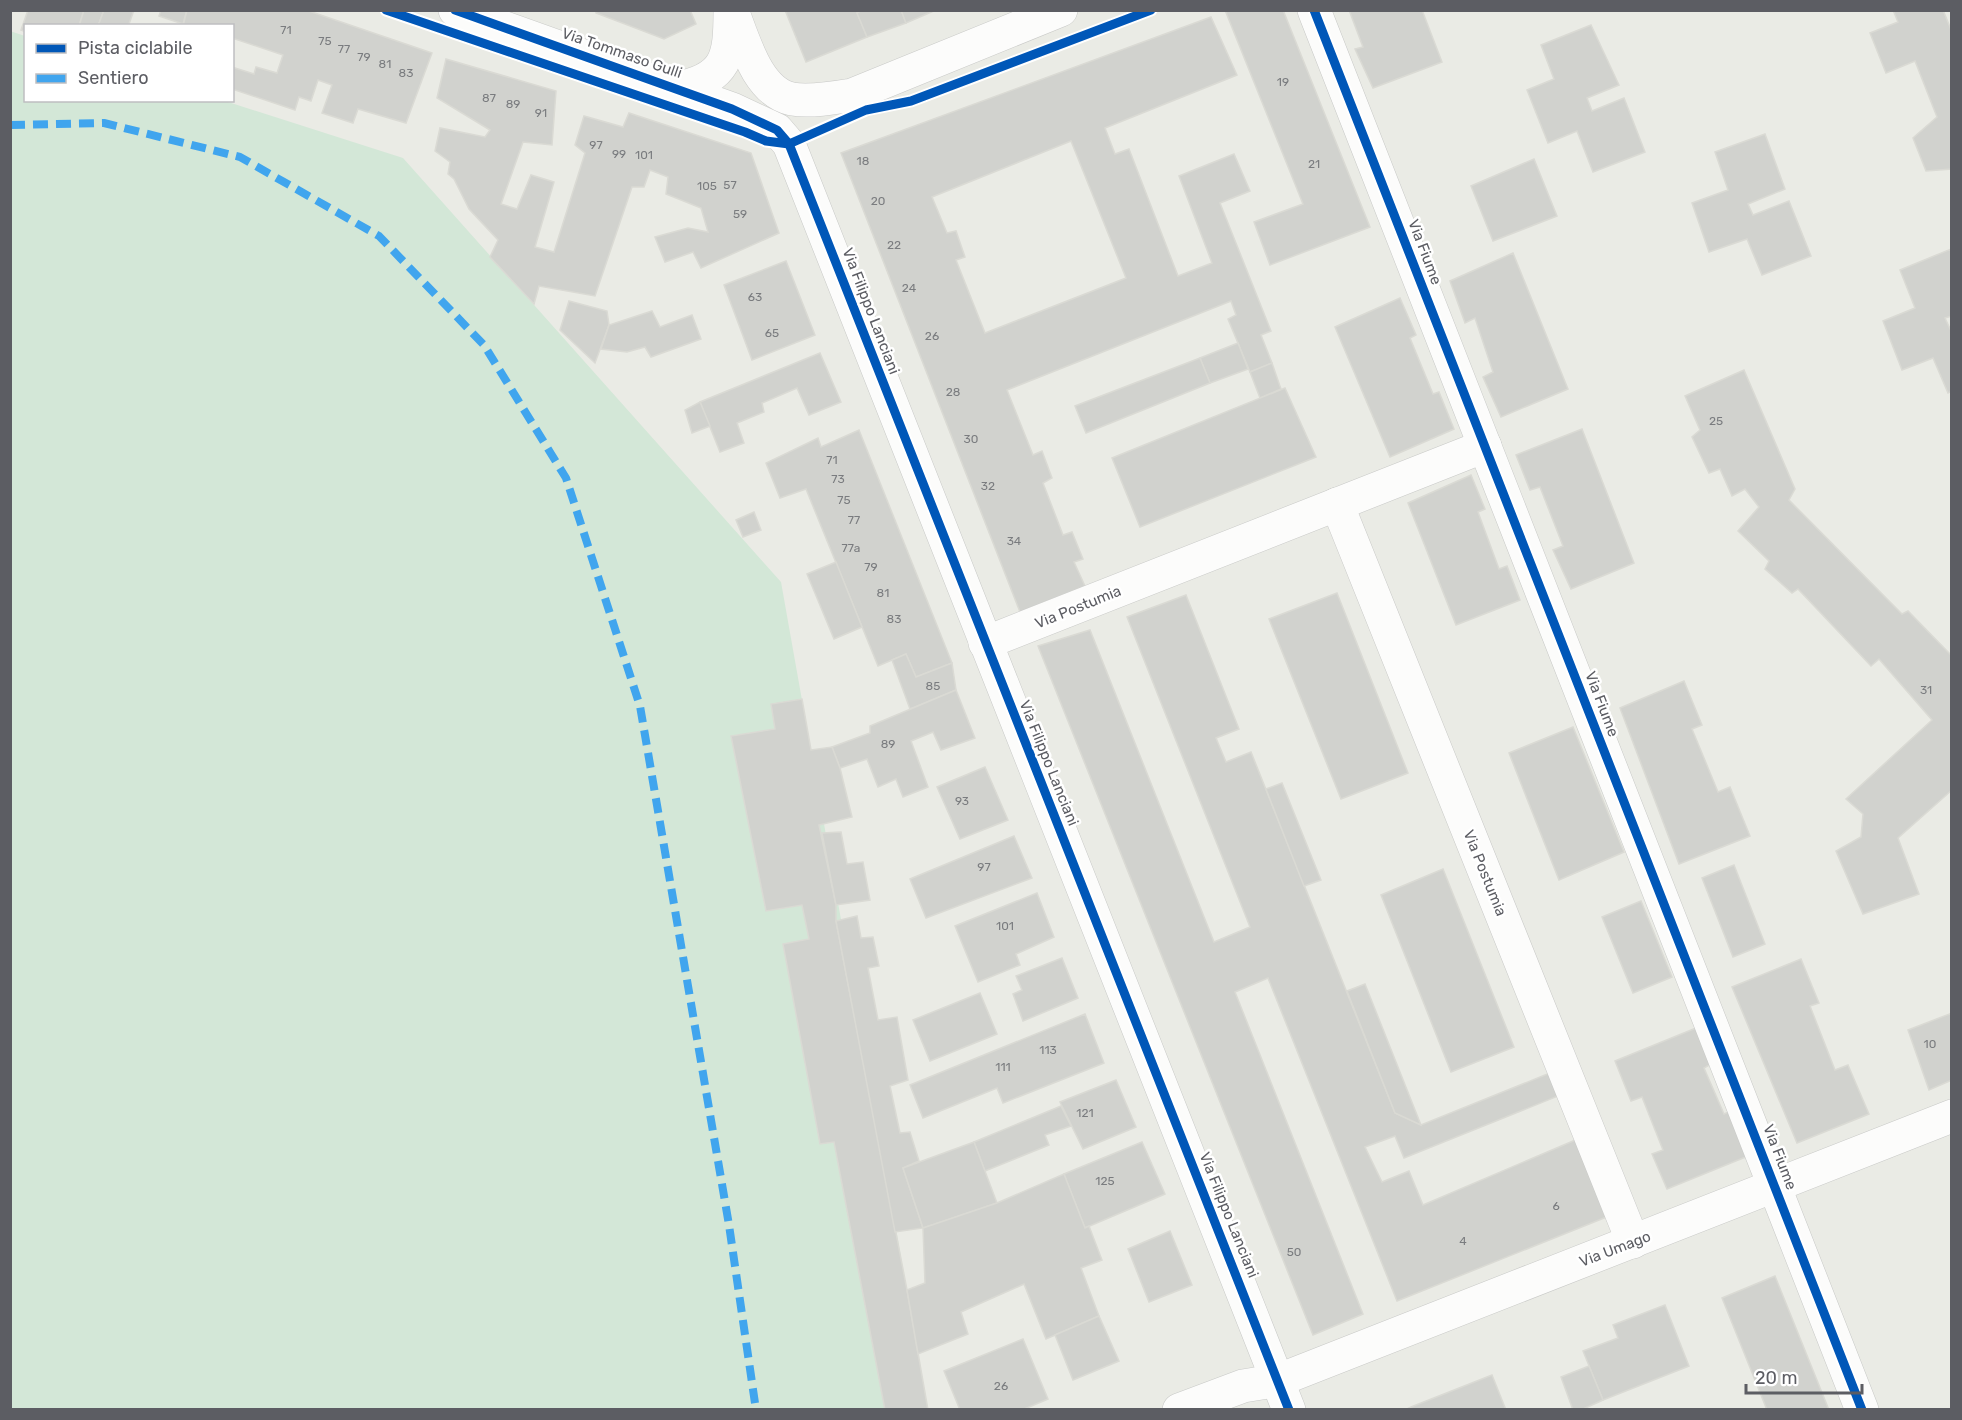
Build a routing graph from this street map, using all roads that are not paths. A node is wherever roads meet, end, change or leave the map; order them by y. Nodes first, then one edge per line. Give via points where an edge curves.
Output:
1 (455, 10) edge
2 (731, 10) edge
3 (1061, 10) edge
4 (1314, 10) edge
5 (678, 88) junction
6 (852, 95) junction
7 (783, 137) junction
8 (1485, 446) junction
9 (1336, 504) junction
10 (986, 643) junction
11 (1952, 1116) edge
12 (1775, 1185) junction
13 (1633, 1242) junction
14 (1284, 1395) edge
15 (1179, 1410) edge
16 (1862, 1410) edge

1 - 5 street, Via Tommaso Gulli
2 - 5 street via 727,53 718,71 699,84
2 - 6 street via 767,86 791,99
3 - 6 street
4 - 8 street, Via Fiume
5 - 7 street, Via Tommaso Gulli via 732,109
6 - 7 street
7 - 10 street, Via Filippo Lanciani
8 - 9 street, Via Postumia
8 - 12 street, Via Fiume
9 - 10 street, Via Postumia
9 - 13 street, Via Postumia
10 - 14 street, Via Filippo Lanciani
11 - 12 street, Via Umago
12 - 13 street, Via Umago
12 - 16 street, Via Fiume
13 - 14 street, Via Umago
14 - 15 street, Via Umago via 1243,1386

